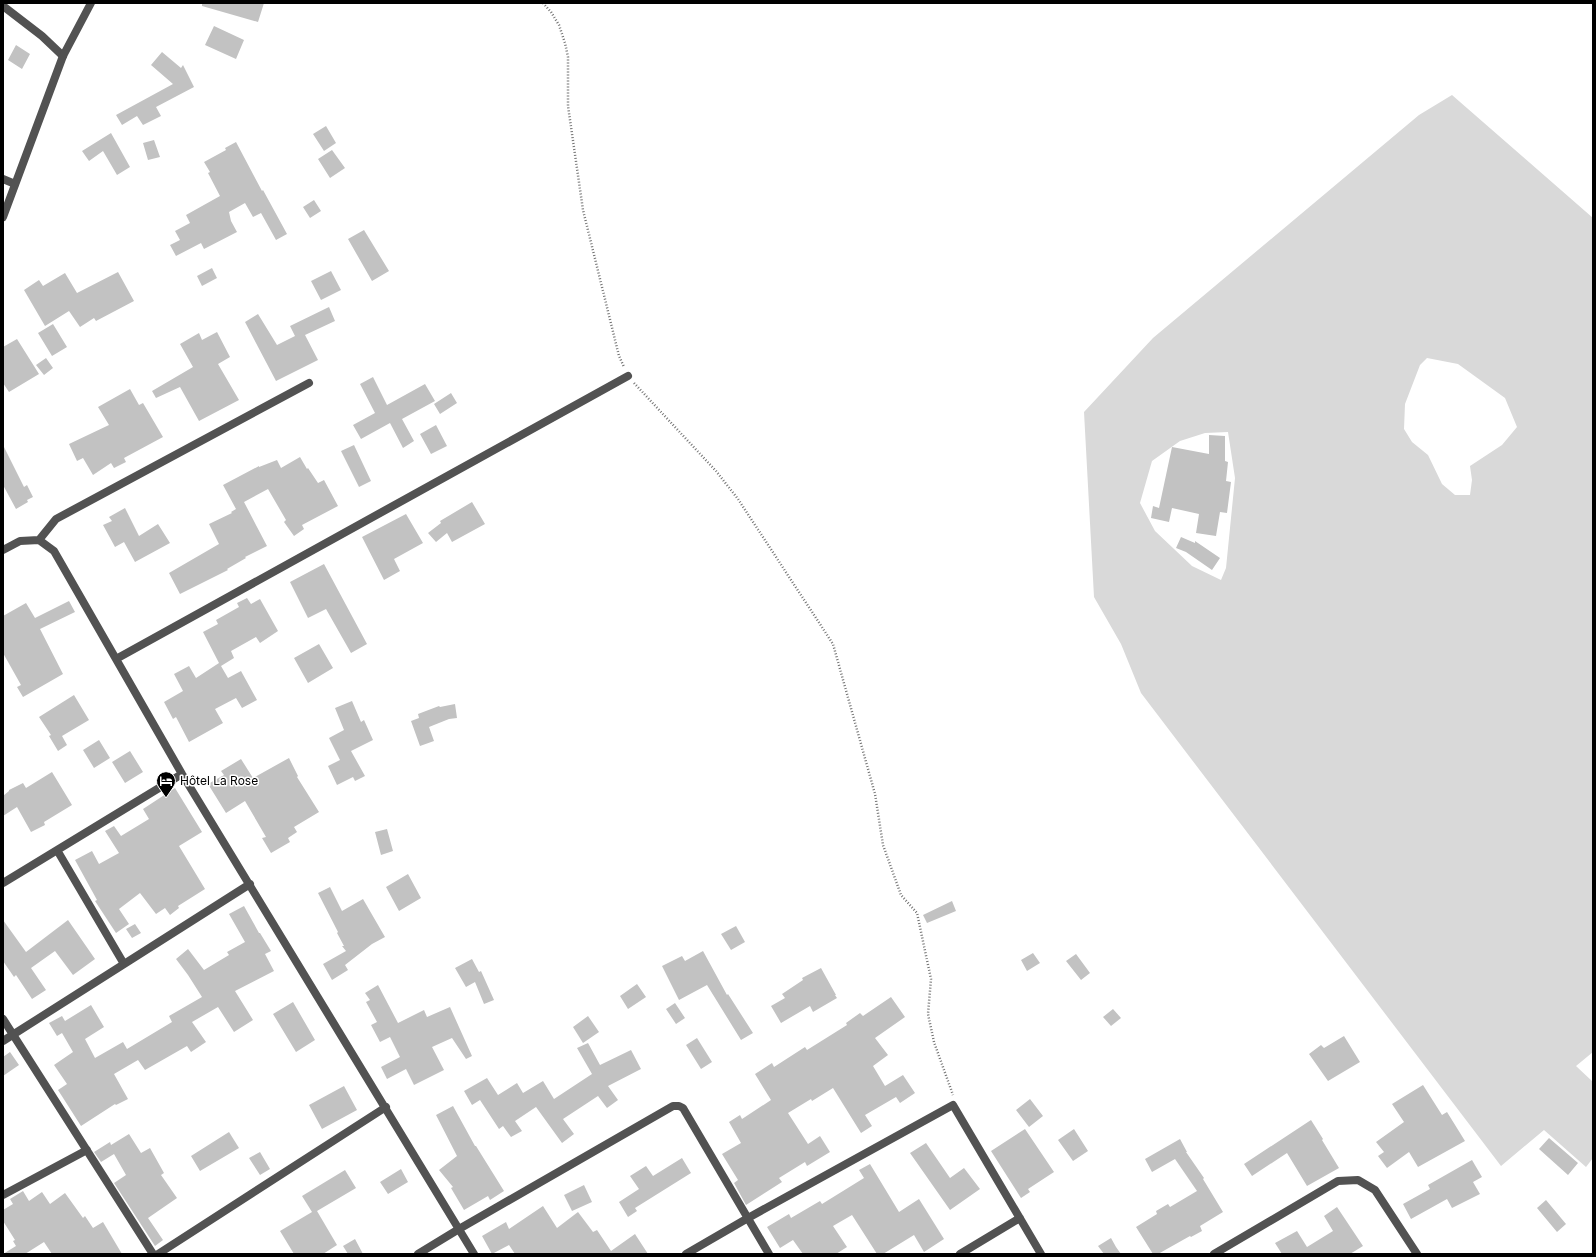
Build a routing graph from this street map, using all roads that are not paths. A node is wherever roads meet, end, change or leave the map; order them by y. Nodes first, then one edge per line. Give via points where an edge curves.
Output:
1 (91, 3) edge
2 (3, 6) edge
3 (63, 56) junction
4 (3, 179) edge
5 (15, 184) junction
6 (3, 217) edge
7 (628, 376) road end
8 (309, 383) dead end
9 (39, 540) junction
10 (3, 550) edge
11 (116, 659) junction
12 (182, 774) junction
13 (57, 850) junction
14 (3, 883) edge
15 (250, 884) junction
16 (124, 964) junction
17 (3, 1019) edge
18 (14, 1035) junction
19 (3, 1041) edge
20 (386, 1107) junction
21 (87, 1150) junction
22 (3, 1195) edge
23 (748, 1218) junction
24 (1020, 1218) junction
25 (459, 1229) junction
26 (153, 1254) edge
27 (158, 1254) edge
28 (418, 1254) edge
29 (474, 1254) edge
30 (686, 1254) edge
31 (769, 1254) edge
32 (960, 1254) edge
33 (1041, 1254) edge
34 (1214, 1254) edge
35 (1417, 1254) edge

1 - 3 street
2 - 3 street
3 - 5 street
4 - 5 street
5 - 6 street
7 - 11 street
8 - 9 street via 56,519
9 - 10 street via 20,541
9 - 11 street via 54,551
11 - 12 street
12 - 13 street
12 - 15 street
13 - 14 street
13 - 16 street
15 - 16 street
15 - 20 street
16 - 18 street
17 - 18 street
18 - 19 street
18 - 21 street
20 - 25 street
20 - 27 street
21 - 22 street
21 - 26 street
23 - 24 street via 953,1105
23 - 25 street via 683,1108 673,1106
23 - 30 street
23 - 31 street
24 - 32 street
24 - 33 street
25 - 28 street
25 - 29 street
34 - 35 street via 1338,1181 1358,1180 1374,1190

